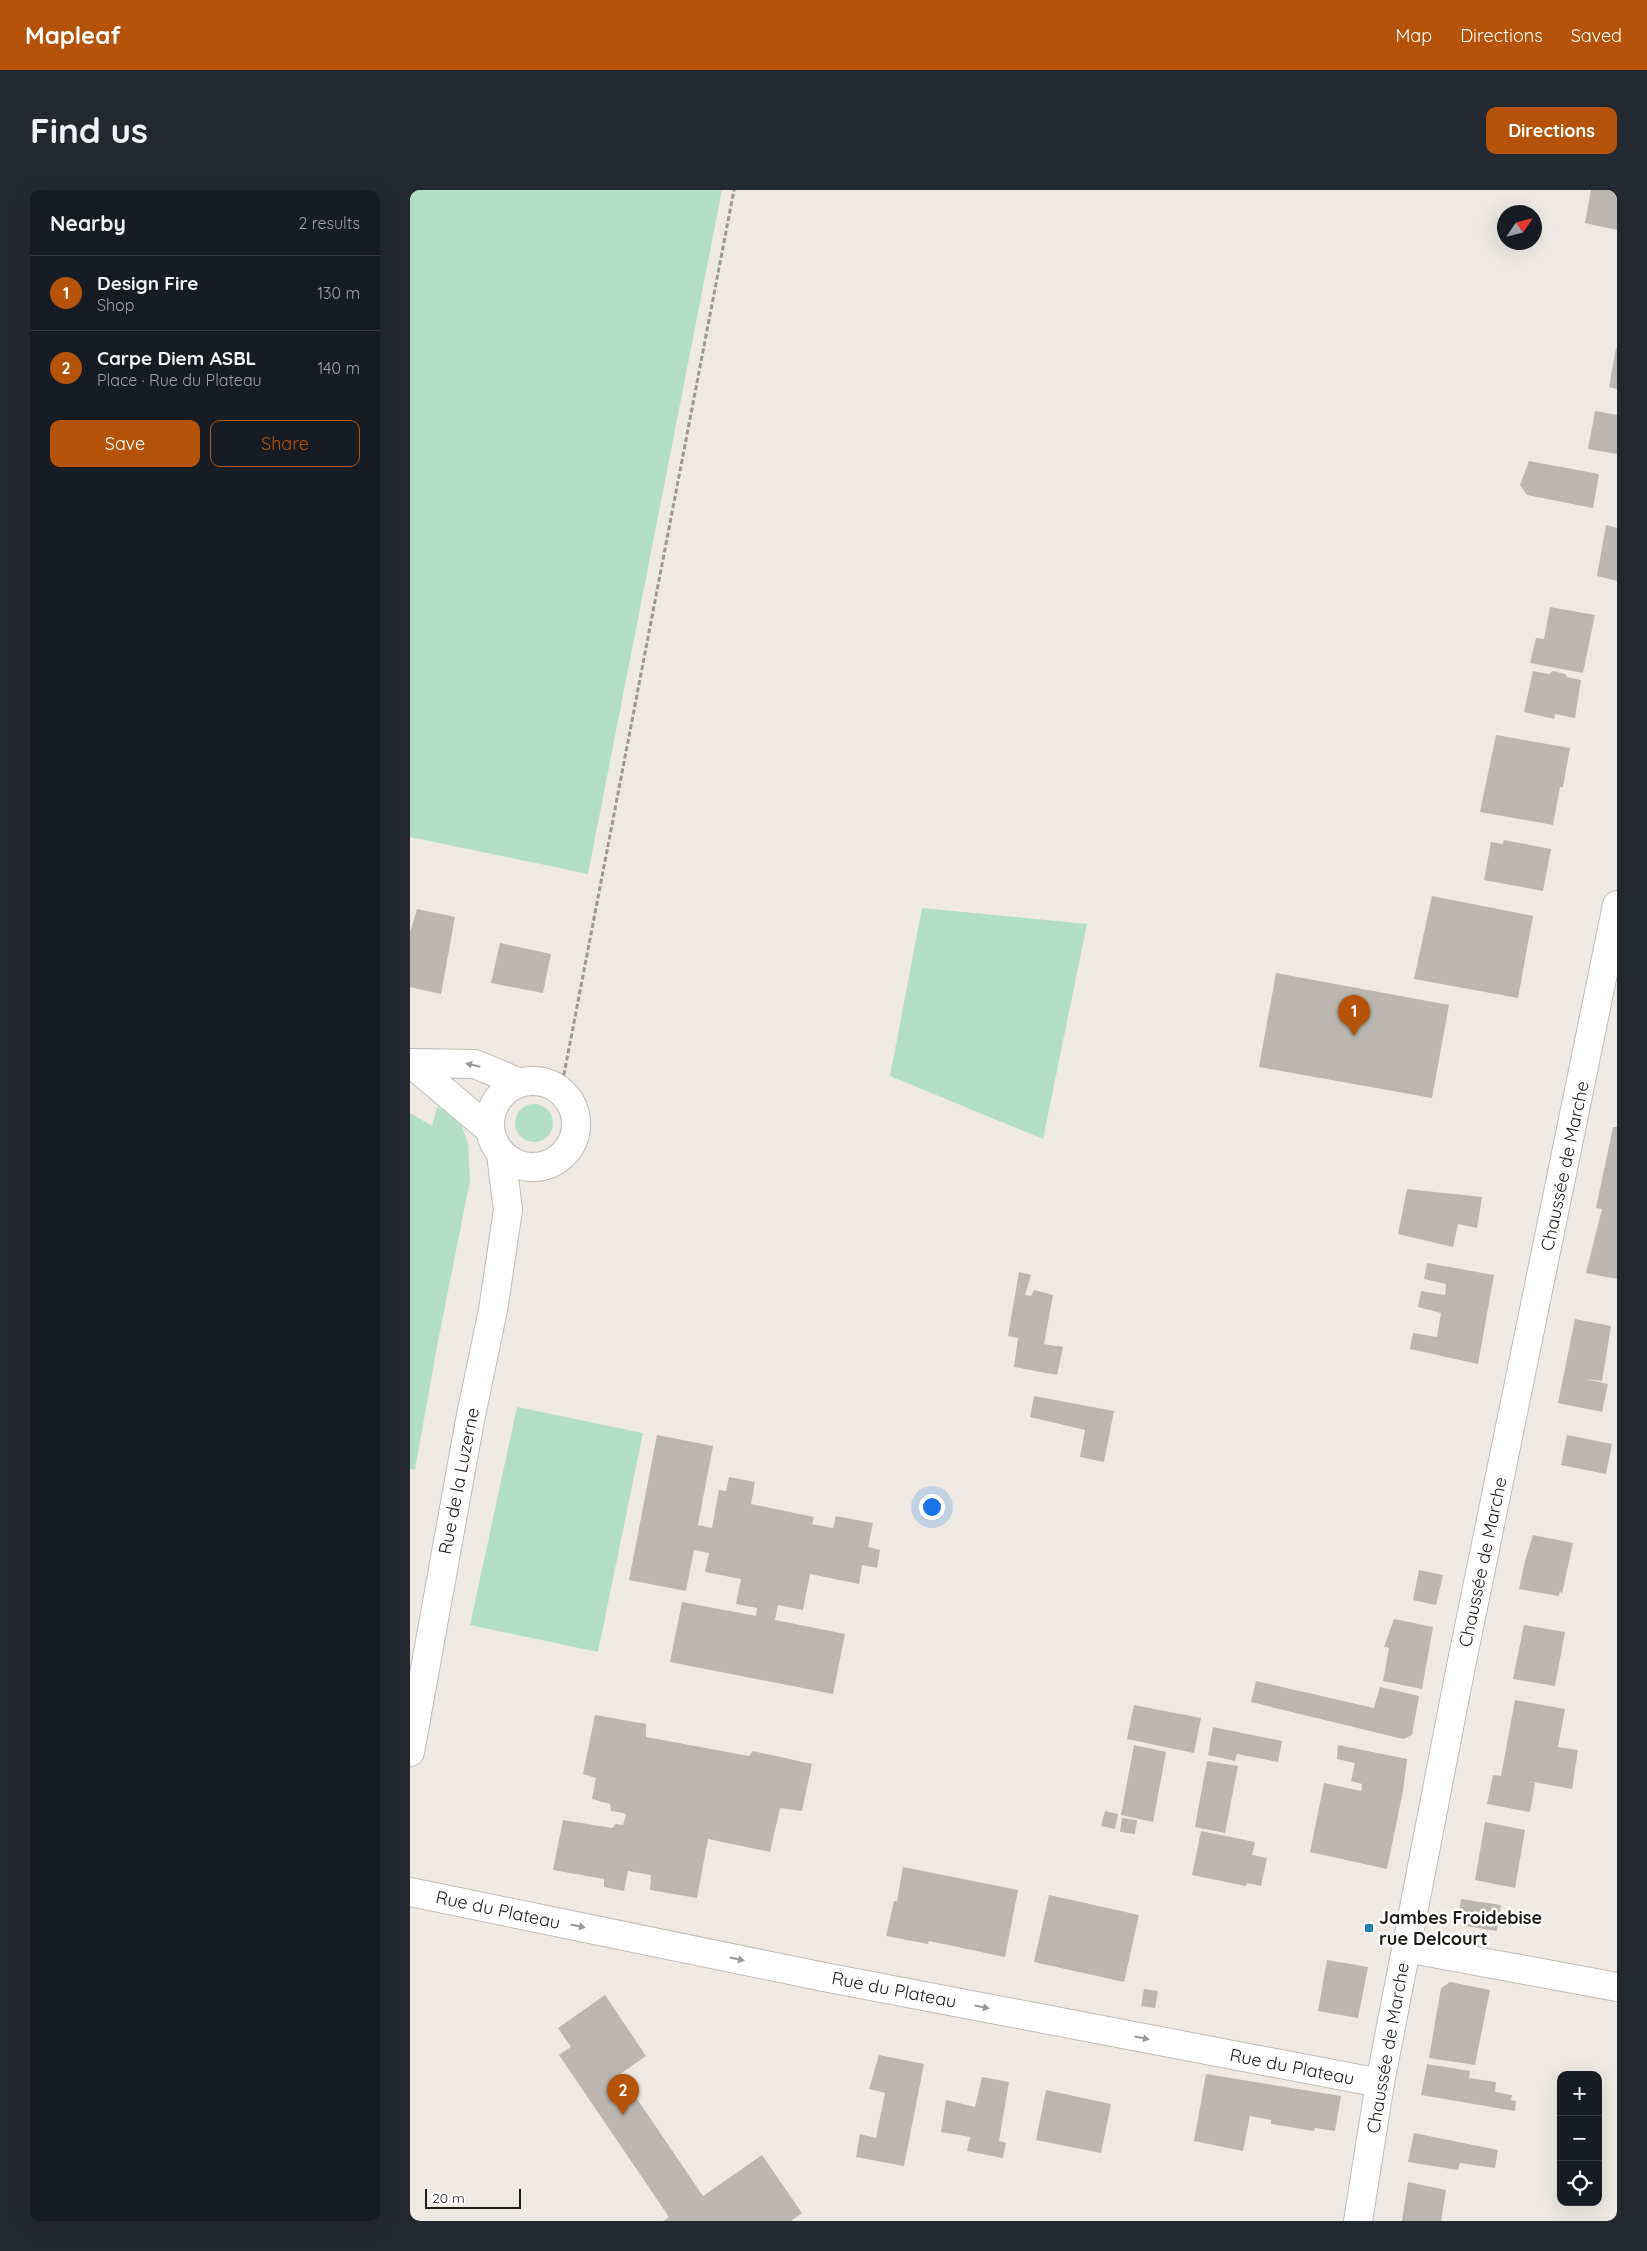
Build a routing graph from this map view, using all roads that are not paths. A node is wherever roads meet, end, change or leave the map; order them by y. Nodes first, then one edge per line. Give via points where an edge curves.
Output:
1 (1617, 905) edge
2 (411, 1064) edge
3 (518, 1082) junction
4 (489, 1128) junction
5 (501, 1154) junction
6 (540, 1167) junction
7 (508, 1210) junction
8 (410, 1752) edge
9 (410, 1892) edge
10 (1406, 1948) junction
11 (1617, 1987) edge
12 (1380, 2084) junction
13 (1358, 2221) edge

1 - 10 street, Chaussée de Marche
3 -> 2 street via 475,1064
2 - 4 street
3 - 4 street via 505,1089 495,1101
3 - 6 street via 533,1080 561,1090 576,1114 573,1142 565,1154
4 - 5 street
5 - 6 street via 513,1163
5 - 7 street, Rue de la Luzerne
6 - 7 street, Rue de la Luzerne
7 - 8 street, Rue de la Luzerne via 494,1310 470,1420
9 -> 12 street, Rue du Plateau via 824,1977
10 - 11 street
10 - 12 street, Chaussée de Marche
12 - 13 street, Chaussée de Marche

